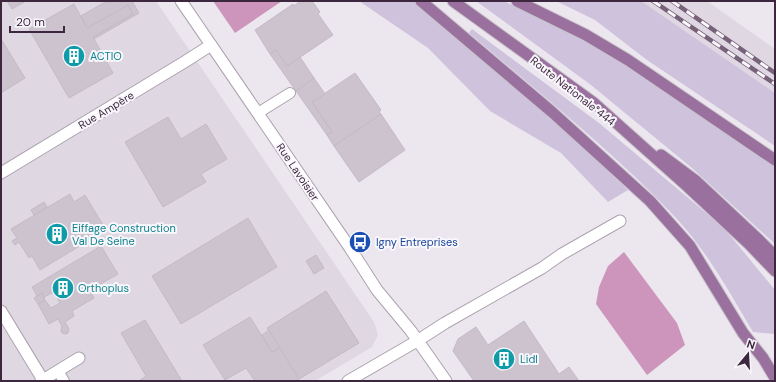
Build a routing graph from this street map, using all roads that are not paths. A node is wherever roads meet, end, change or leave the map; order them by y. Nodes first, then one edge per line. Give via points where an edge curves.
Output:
1 (180, 1) edge
2 (421, 1) edge
3 (453, 1) edge
4 (517, 1) edge
5 (211, 45) junction
6 (290, 93) dead end
7 (594, 103) junction
8 (258, 113) junction
9 (775, 160) edge
10 (1, 173) edge
11 (620, 221) dead end
12 (775, 256) edge
13 (775, 271) edge
14 (1, 311) edge
15 (418, 341) junction
16 (79, 358) dead end
17 (58, 371) junction
18 (775, 378) edge
19 (42, 380) edge
20 (64, 381) edge
21 (348, 381) edge
22 (446, 381) edge

1 - 5 street, Rue Lavoisier
2 - 18 main road via 552,112 650,201 690,246 743,333
3 - 7 main road, Route Nationale°444
4 - 9 main road via 586,35 628,60
5 - 8 street, Rue Lavoisier
5 - 10 street, Rue Ampère
6 - 8 lane
7 - 12 main road via 696,182
7 - 13 main road, Route Nationale°444 via 688,187
8 - 15 street, Rue Lavoisier via 378,290
11 - 15 street
14 - 19 street
15 - 21 street
15 - 22 street, Rue Lavoisier
16 - 17 street
17 - 19 street
17 - 20 lane

